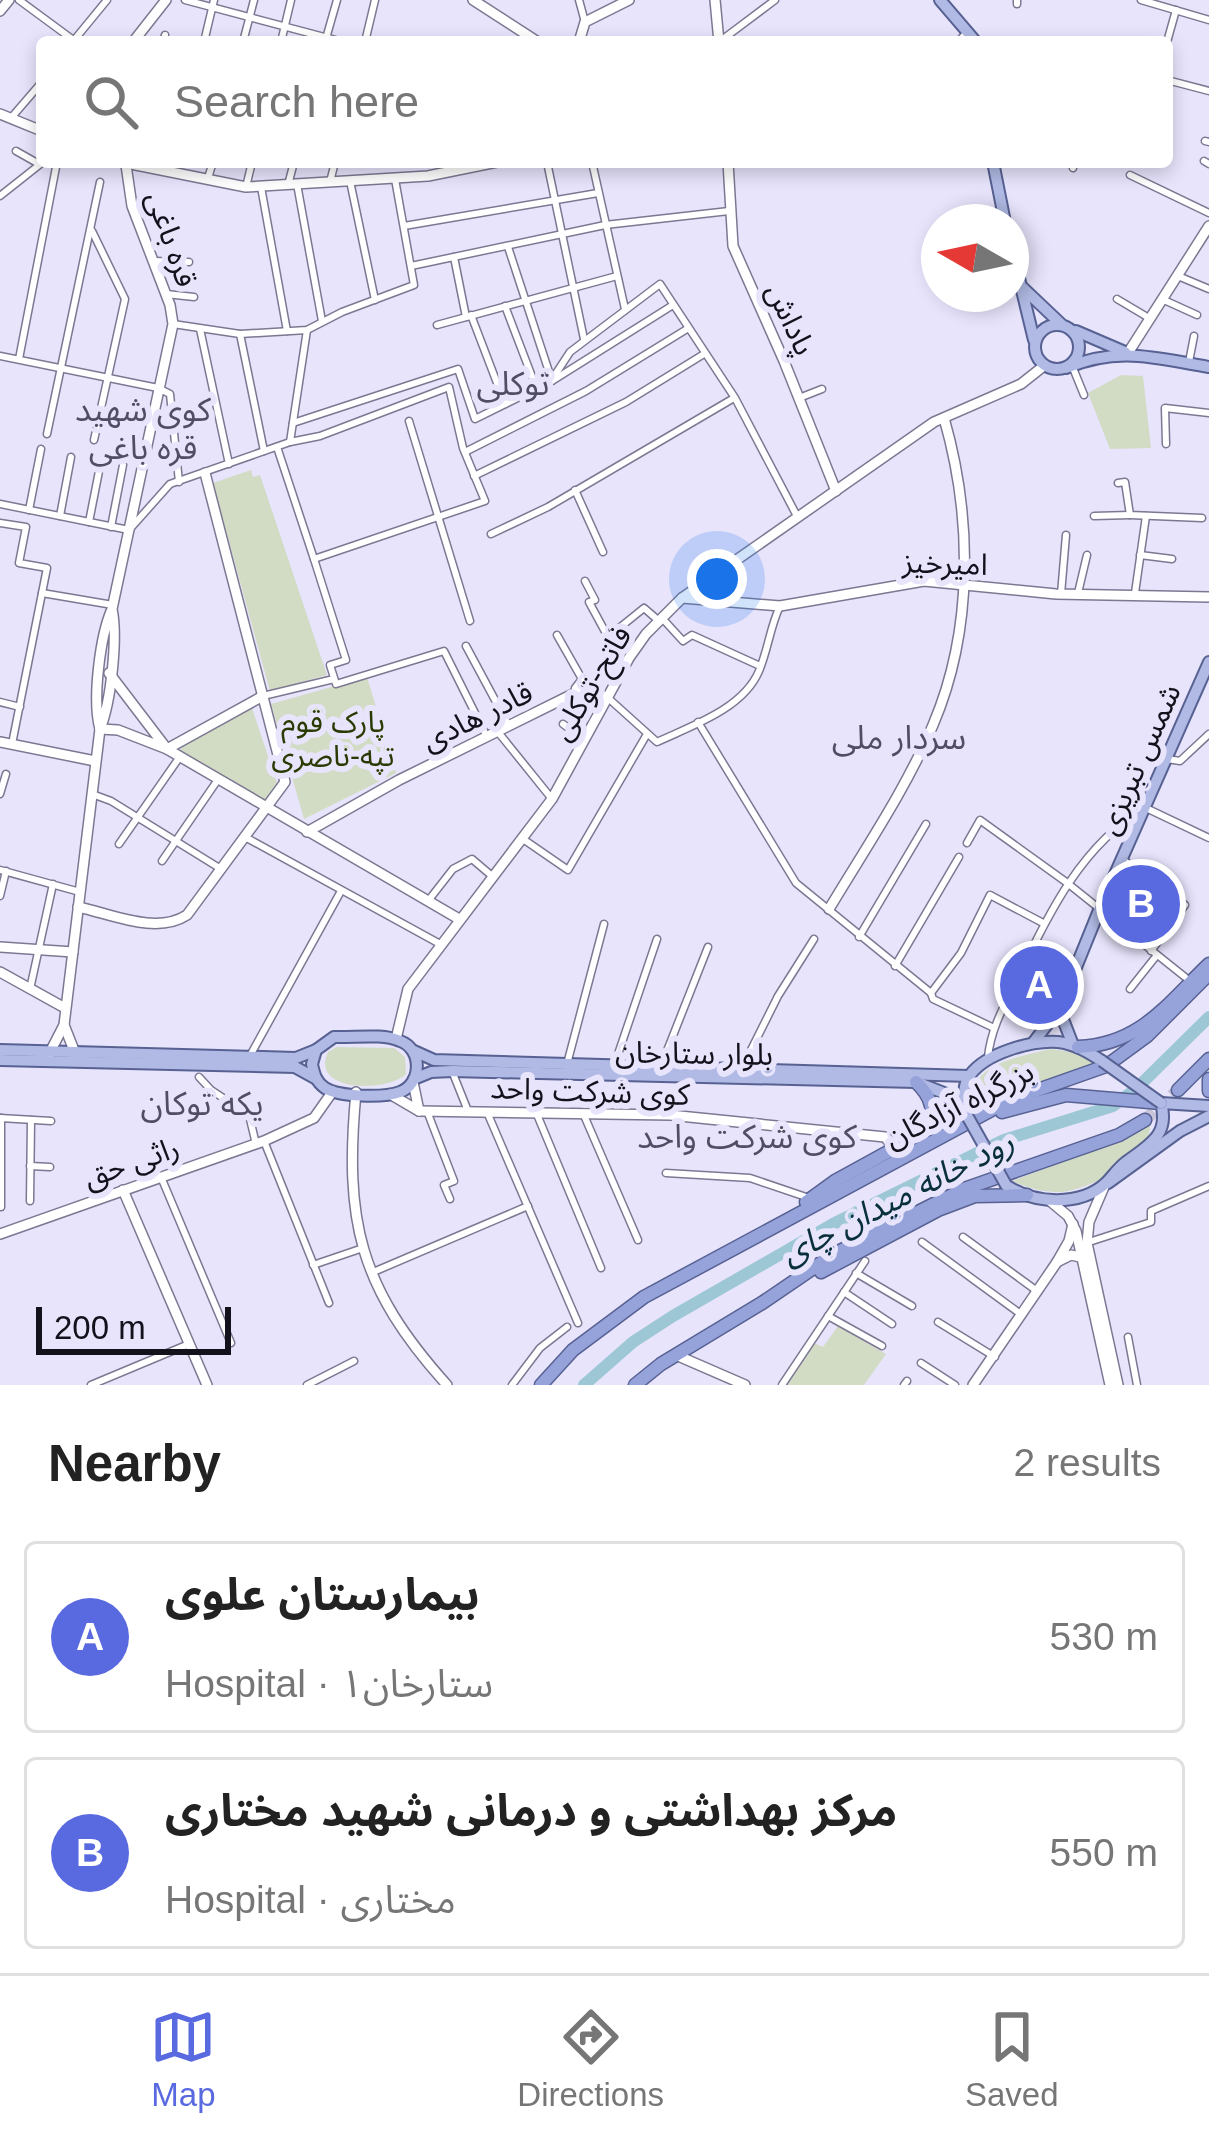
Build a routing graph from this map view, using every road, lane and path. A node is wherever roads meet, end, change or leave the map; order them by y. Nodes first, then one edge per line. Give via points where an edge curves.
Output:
1 (9, 0) edge
2 (19, 0) edge
3 (107, 0) edge
4 (166, 0) edge
5 (185, 0) edge
6 (254, 0) edge
7 (291, 0) edge
8 (337, 0) edge
9 (375, 0) edge
10 (473, 0) edge
11 (579, 0) edge
12 (629, 0) edge
13 (715, 0) edge
14 (775, 0) edge
15 (940, 0) edge
16 (1141, 0) edge
17 (213, 4) edge
18 (1176, 10) junction
19 (0, 11) edge
20 (250, 17) junction
21 (1209, 20) edge
22 (586, 22) junction
23 (285, 26) junction
24 (67, 36) edge
25 (78, 36) edge
26 (138, 36) edge
27 (205, 36) edge
28 (245, 36) edge
29 (282, 36) edge
30 (314, 36) edge
31 (327, 36) edge
32 (366, 36) edge
33 (529, 36) edge
34 (581, 36) edge
35 (718, 36) edge
36 (727, 36) edge
37 (971, 36) edge
38 (1169, 36) edge
39 (1173, 82) edge
40 (36, 88) edge
41 (1209, 91) edge
42 (6, 116) edge
43 (36, 128) edge
44 (16, 151) dead end
45 (36, 160) edge
46 (36, 168) edge
47 (56, 168) edge
48 (126, 168) edge
49 (179, 168) edge
50 (211, 168) edge
51 (251, 168) edge
52 (294, 168) edge
53 (332, 168) edge
54 (413, 168) edge
55 (463, 168) edge
56 (548, 168) edge
57 (593, 168) edge
58 (728, 168) edge
59 (994, 168) edge
60 (1130, 175) dead end
61 (411, 177) junction
62 (208, 178) junction
63 (395, 179) junction
64 (350, 181) junction
65 (100, 182) dead end
66 (329, 182) junction
67 (293, 184) junction
68 (261, 186) junction
69 (246, 187) junction
70 (598, 193) junction
71 (0, 196) edge
72 (556, 200) junction
73 (1001, 204) edge
74 (729, 211) junction
75 (1209, 214) edge
76 (605, 225) junction
77 (404, 226) junction
78 (1209, 226) edge
79 (91, 228) junction
80 (562, 234) junction
81 (1195, 244) junction
82 (508, 246) junction
83 (1209, 251) edge
84 (454, 257) junction
85 (153, 261) junction
86 (189, 262) dead end
87 (411, 266) junction
88 (1175, 275) junction
89 (617, 276) junction
90 (574, 288) junction
91 (1209, 289) edge
92 (1029, 293) edge
93 (166, 294) junction
94 (194, 297) dead end
95 (1161, 298) junction
96 (1117, 299) dead end
97 (375, 300) junction
98 (524, 301) junction
99 (673, 305) junction
100 (505, 306) junction
101 (625, 309) junction
102 (1027, 312) edge
103 (1197, 314) dead end
104 (469, 316) junction
105 (1149, 318) junction
106 (322, 321) junction
107 (172, 324) junction
108 (436, 325) dead end
109 (1066, 327) junction
110 (688, 328) junction
111 (200, 329) junction
112 (307, 330) junction
113 (287, 331) junction
114 (240, 334) junction
115 (1194, 336) dead end
116 (584, 339) junction
117 (1035, 343) junction
118 (1128, 353) junction
119 (704, 354) junction
120 (0, 356) edge
121 (19, 360) junction
122 (1189, 363) junction
123 (1045, 365) junction
124 (1069, 366) junction
125 (1209, 367) edge
126 (62, 368) junction
127 (107, 378) junction
128 (552, 381) junction
129 (158, 388) junction
130 (536, 388) junction
131 (822, 388) dead end
132 (1084, 395) dead end
133 (735, 398) junction
134 (799, 398) junction
135 (505, 404) junction
136 (1209, 412) edge
137 (944, 418) junction
138 (409, 421) dead end
139 (292, 423) junction
140 (46, 434) dead end
141 (94, 440) dead end
142 (290, 442) junction
143 (1166, 444) dead end
144 (277, 447) junction
145 (41, 449) dead end
146 (264, 451) junction
147 (465, 452) junction
148 (71, 457) dead end
149 (100, 461) dead end
150 (229, 464) junction
151 (123, 465) dead end
152 (205, 473) junction
153 (474, 476) junction
154 (179, 482) junction
155 (1118, 483) dead end
156 (575, 490) junction
157 (836, 491) junction
158 (0, 504) edge
159 (29, 510) junction
160 (1130, 515) junction
161 (1146, 515) junction
162 (60, 516) junction
163 (1094, 516) dead end
164 (439, 517) junction
165 (798, 518) junction
166 (1202, 518) dead end
167 (89, 522) junction
168 (0, 523) edge
169 (111, 526) junction
170 (129, 530) junction
171 (491, 534) dead end
172 (1066, 536) dead end
173 (603, 552) dead end
174 (1140, 554) junction
175 (1087, 555) dead end
176 (314, 559) junction
177 (1172, 559) dead end
178 (585, 581) dead end
179 (964, 586) junction
180 (42, 593) junction
181 (1061, 593) junction
182 (1078, 593) junction
183 (1136, 593) junction
184 (1209, 597) edge
185 (682, 598) junction
186 (780, 606) junction
187 (113, 607) junction
188 (661, 620) junction
189 (470, 621) dead end
190 (557, 635) dead end
191 (466, 646) dead end
192 (1209, 662) edge
193 (760, 666) junction
194 (109, 673) junction
195 (334, 679) junction
196 (579, 691) junction
197 (263, 696) junction
198 (608, 697) junction
199 (0, 702) edge
200 (20, 706) junction
201 (698, 722) junction
202 (563, 724) dead end
203 (509, 726) junction
204 (100, 729) junction
205 (492, 734) junction
206 (647, 734) junction
207 (1209, 734) edge
208 (584, 740) junction
209 (6, 743) edge
210 (167, 749) junction
211 (179, 758) junction
212 (1167, 759) junction
213 (95, 761) junction
214 (6, 774) dead end
215 (218, 781) junction
216 (0, 794) edge
217 (92, 794) junction
218 (552, 799) junction
219 (1146, 808) junction
220 (267, 809) junction
221 (137, 817) junction
222 (926, 824) dead end
223 (308, 832) junction
224 (245, 837) junction
225 (521, 838) junction
226 (1209, 838) edge
227 (176, 841) junction
228 (967, 843) dead end
229 (119, 844) dead end
230 (959, 856) dead end
231 (1121, 859) junction
232 (162, 861) dead end
233 (221, 869) junction
234 (3, 870) edge
235 (492, 876) junction
236 (1066, 882) junction
237 (53, 884) junction
238 (341, 891) junction
239 (80, 892) junction
240 (0, 896) edge
241 (428, 901) junction
242 (78, 907) junction
243 (1100, 908) junction
244 (829, 909) junction
245 (459, 920) junction
246 (1043, 923) junction
247 (604, 924) dead end
248 (859, 937) junction
249 (657, 939) dead end
250 (814, 939) dead end
251 (440, 944) junction
252 (0, 947) edge
253 (708, 947) dead end
254 (38, 950) junction
255 (73, 952) junction
256 (1154, 953) junction
257 (1209, 964) edge
258 (896, 966) junction
259 (0, 972) edge
260 (1209, 974) edge
261 (1184, 976) dead end
262 (30, 988) junction
263 (1130, 989) dead end
264 (931, 993) junction
265 (65, 1008) junction
266 (1059, 1010) junction
267 (64, 1025) junction
268 (994, 1028) junction
269 (396, 1039) junction
270 (1033, 1043) junction
271 (1076, 1046) junction
272 (0, 1050) edge
273 (316, 1050) junction
274 (414, 1051) junction
275 (49, 1056) junction
276 (77, 1057) junction
277 (249, 1058) junction
278 (1209, 1059) edge
279 (0, 1060) edge
280 (988, 1060) junction
281 (567, 1064) junction
282 (614, 1066) junction
283 (661, 1066) junction
284 (743, 1068) junction
285 (452, 1071) junction
286 (969, 1076) junction
287 (199, 1077) dead end
288 (315, 1078) junction
289 (413, 1081) junction
290 (916, 1082) junction
291 (1209, 1083) edge
292 (1178, 1090) tunnel mouth
293 (333, 1091) junction
294 (356, 1093) junction
295 (390, 1094) junction
296 (1161, 1103) junction
297 (1203, 1106) edge
298 (423, 1111) junction
299 (468, 1112) junction
300 (487, 1112) junction
301 (536, 1112) junction
302 (583, 1113) junction
303 (1209, 1116) edge
304 (0, 1118) edge
305 (966, 1118) junction
306 (32, 1120) junction
307 (51, 1121) dead end
308 (1180, 1131) junction
309 (260, 1142) junction
310 (896, 1150) junction
311 (988, 1156) junction
312 (0, 1166) edge
313 (30, 1166) junction
314 (50, 1167) dead end
315 (666, 1173) dead end
316 (161, 1177) junction
317 (1105, 1185) junction
318 (1209, 1186) edge
319 (124, 1190) junction
320 (1027, 1195) junction
321 (450, 1198) dead end
322 (809, 1198) junction
323 (1047, 1200) junction
324 (30, 1201) dead end
325 (529, 1206) junction
326 (1, 1208) edge
327 (786, 1221) junction
328 (1073, 1224) junction
329 (0, 1234) edge
330 (962, 1237) dead end
331 (638, 1240) dead end
332 (922, 1242) dead end
333 (1087, 1243) junction
334 (363, 1248) junction
335 (1080, 1257) junction
336 (865, 1261) dead end
337 (1057, 1262) junction
338 (313, 1265) junction
339 (601, 1268) dead end
340 (371, 1273) junction
341 (856, 1273) junction
342 (844, 1292) junction
343 (1037, 1292) junction
344 (329, 1303) dead end
345 (762, 1303) junction
346 (912, 1306) dead end
347 (828, 1316) junction
348 (1022, 1316) junction
349 (938, 1322) dead end
350 (578, 1323) dead end
351 (892, 1324) dead end
352 (568, 1327) dead end
353 (1128, 1337) dead end
354 (231, 1342) dead end
355 (189, 1344) junction
356 (882, 1346) dead end
357 (676, 1355) junction
358 (994, 1357) junction
359 (354, 1361) dead end
360 (921, 1363) dead end
361 (91, 1385) edge
362 (207, 1385) edge
363 (307, 1385) edge
364 (447, 1385) edge
365 (512, 1385) edge
366 (541, 1385) edge
367 (635, 1385) edge
368 (743, 1385) edge
369 (782, 1385) edge
370 (955, 1385) edge
371 (974, 1385) edge
372 (1114, 1385) edge
373 (1136, 1385) edge

1 - 19 street
2 - 24 street
3 - 25 street
4 - 26 street
5 - 17 street
6 - 20 street
7 - 23 street
8 - 31 street
9 - 32 street
10 - 33 street
11 - 22 street
12 - 22 street
13 - 35 street
14 - 36 street
15 - 37 main road
16 - 18 street
17 - 20 street
17 - 27 street
18 - 21 street
18 - 38 street
20 - 23 street
20 - 28 street
22 - 34 street
23 - 29 street
23 - 30 street
39 - 41 street
40 - 42 street
42 - 43 street
44 - 45 street
46 - 71 street
47 - 121 street
48 - 85 street, قره باغی
49 - 62 street
50 - 62 street
51 - 69 street
52 - 67 street
53 - 66 street
54 - 61 street
55 - 61 street
56 - 72 street
57 - 70 street
58 - 74 street, پاداش
59 - 73 main road
60 - 75 street
61 - 63 street
62 - 69 street
63 - 64 street
63 - 77 street
64 - 66 street
64 - 97 street
65 - 79 street
66 - 67 street
67 - 68 street
67 - 106 street
68 - 69 street
68 - 113 street
70 - 72 street
70 - 76 street
72 - 77 street
72 - 80 street
74 - 76 street
74 - 134 street, پاداش via 740,267
76 - 80 street
76 - 89 street
77 - 87 street
78 - 81 street
79 - 126 street
79 - 127 street via 124,298
80 - 82 street
80 - 90 street
81 - 83 street
81 - 88 street
82 - 84 street
82 - 98 street
84 - 87 street
84 - 104 street
85 - 86 street
85 - 93 street, قره باغی
87 - 97 street via 414,285
88 - 91 street
88 - 95 street
89 - 90 street
89 - 101 street
90 - 98 street
90 - 116 street
92 - 109 main road
93 - 94 street
93 - 107 street, قره باغی
95 - 103 street
95 - 105 street
96 - 105 street
97 - 106 street
98 - 100 street
98 - 128 street
99 - 101 street via 660,284
99 - 110 street
99 - 128 street
100 - 104 street
100 - 130 street
101 - 116 street
102 - 117 main road
104 - 108 street
104 - 135 street
105 - 118 street
106 - 112 street
107 - 111 street
107 - 129 street, قره باغی
109 - 117 main road via 1047,327
109 - 118 main road
109 - 124 main road via 1079,350
110 - 119 street
110 - 147 street via 586,392
111 - 114 street
111 - 150 street
112 - 113 street
112 - 139 street
113 - 114 street
114 - 146 street
115 - 122 street
116 - 128 street
117 - 123 main road
118 - 122 main road
118 - 124 main road
119 - 133 street
119 - 153 street
120 - 121 street
121 - 126 street
122 - 125 main road
123 - 124 main road
123 - 137 street, فاتح-توکلی
124 - 132 street
126 - 127 street
126 - 140 street
127 - 129 street
127 - 141 street
128 - 130 street
129 - 154 street via 170,394
129 - 170 street, قره باغی
130 - 135 street
131 - 134 street
133 - 156 street
133 - 165 street
134 - 157 street, پاداش
135 - 139 street via 475,419 458,369
136 - 143 street via 1165,409
137 - 157 street, فاتح-توکلی
137 - 179 street via 962,499
138 - 164 street
139 - 142 street
142 - 144 street
142 - 147 street via 448,387
144 - 146 street
144 - 176 street
145 - 159 street
146 - 150 street
147 - 153 street
148 - 162 street
149 - 167 street
150 - 152 street
151 - 169 street
152 - 154 street
152 - 197 street
153 - 164 street via 485,501
154 - 170 street
155 - 160 street via 1125,482
156 - 171 street
156 - 173 street
157 - 165 street, فاتح-توکلی
158 - 159 street
159 - 162 street
160 - 161 street
160 - 163 street
161 - 166 street
161 - 174 street
162 - 167 street
164 - 176 street
164 - 189 street
165 - 185 street, فاتح-توکلی
167 - 169 street
168 - 180 street via 26,527 19,563 47,568
169 - 170 street
170 - 187 street, قره باغی
172 - 181 street
174 - 177 street
174 - 183 street
175 - 182 street
176 - 195 street via 346,660 331,665
178 - 188 street via 608,637 644,608
179 - 181 street, امیرخیز
179 - 186 street, امیرخیز via 900,582
179 - 244 street via 950,678 933,725
180 - 187 street
180 - 200 street
181 - 182 street, امیرخیز
182 - 183 street, امیرخیز
183 - 184 street, امیرخیز
185 - 186 street, امیرخیز
185 - 188 street, فاتح-توکلی
186 - 193 street
187 - 194 street
187 - 204 street via 105,625
188 - 193 street via 683,641 692,635
188 - 198 street, فاتح-توکلی
190 - 196 street via 582,679
191 - 203 street
192 - 212 main road, شمس تبریزی
193 - 201 street via 745,691
194 - 204 street
194 - 210 street
195 - 197 street
195 - 205 street via 444,651
196 - 198 street, قادر هادی
196 - 203 street, قادر هادی
197 - 210 street
197 - 220 street via 285,782
198 - 206 street
198 - 208 street, فاتح-توکلی
199 - 200 street
200 - 209 street
201 - 206 street via 657,742
201 - 244 street via 796,883
202 - 208 street
203 - 205 street, قادر هادی
204 - 210 street
204 - 213 street
205 - 218 street
205 - 223 street, قادر هادی
206 - 225 street via 568,870
207 - 212 street via 1180,761
208 - 218 street, فاتح-توکلی
209 - 213 street
210 - 211 street
211 - 215 street
211 - 221 street
212 - 219 main road, شمس تبریزی
213 - 217 street
214 - 216 street
215 - 220 street
215 - 227 street
217 - 221 street
217 - 239 street
218 - 225 street, فاتح-توکلی
219 - 226 street
219 - 231 main road, شمس تبریزی
219 - 236 street
220 - 223 street
220 - 224 street
221 - 227 street
221 - 229 street
222 - 248 street
223 - 241 street
224 - 233 street
224 - 238 street
225 - 235 street, فاتح-توکلی
227 - 232 street
227 - 233 street
228 - 236 street via 980,820
230 - 258 street
231 - 243 main road, شمس تبریزی
231 - 256 street via 1185,905
233 - 242 street via 173,923
234 - 237 street
234 - 240 street
235 - 241 street via 472,859
235 - 245 street, فاتح-توکلی
236 - 243 street
236 - 246 street
237 - 239 street
237 - 254 street
238 - 251 street
238 - 277 street
239 - 242 street
241 - 245 street
242 - 255 street
243 - 256 street
243 - 266 main road, شمس تبریزی
244 - 248 street
245 - 251 street, فاتح-توکلی
246 - 264 street via 990,895
246 - 268 street
247 - 281 street
248 - 258 street
249 - 282 street
250 - 284 street
251 - 269 street, فاتح-توکلی via 408,989
252 - 254 street
253 - 283 street
254 - 255 street
254 - 262 street
255 - 265 street
256 - 261 street
256 - 263 street
257 - 271 highway via 1132,1035
258 - 264 street
259 - 262 street
260 - 305 highway, بزرگراه آزادگان via 1106,1066
262 - 265 street
264 - 268 street
265 - 267 street
266 - 270 main road, شمس تبریزی
266 - 271 main road
267 - 275 street
267 - 276 street
268 - 280 street
269 - 273 main road via 334,1037
269 - 274 main road
270 - 271 main road
270 - 280 main road
271 - 296 main road, bridge
272 - 275 main road
273 - 277 main road
273 - 288 main road
274 - 281 main road, بلوار ستارخان via 434,1060
274 - 289 main road
275 - 276 main road
275 - 279 main road
276 - 277 main road
276 - 288 main road via 295,1067
278 - 292 highway
280 - 286 main road
281 - 282 main road, بلوار ستارخان
282 - 283 main road, بلوار ستارخان
283 - 284 main road, بلوار ستارخان
284 - 286 main road, بلوار ستارخان
285 - 289 main road, بلوار ستارخان
285 - 290 main road, بلوار ستارخان
285 - 299 street
286 - 305 main road
287 - 309 street via 249,1114
288 - 293 main road
289 - 295 main road, بلوار ستارخان
289 - 298 street
290 - 305 main road via 944,1093
290 - 310 highway via 928,1092 932,1120
291 - 297 main road
293 - 294 main road
293 - 309 street, راثی حق via 314,1118
294 - 295 main road
294 - 334 street via 350,1162
295 - 298 street
296 - 297 main road
296 - 305 highway via 1066,1095
296 - 317 main road via 1159,1138
297 - 308 main road
298 - 299 street, کوی شرکت واحد
298 - 321 street via 454,1181 444,1185
299 - 300 street, کوی شرکت واحد
300 - 301 street, کوی شرکت واحد
300 - 325 street
301 - 302 street, کوی شرکت واحد
301 - 339 street
302 - 310 street, کوی شرکت واحد via 885,1137
302 - 331 street
303 - 308 main road
304 - 306 street
304 - 312 street
305 - 311 main road, bridge
305 - 327 highway, بزرگراه آزادگان
306 - 307 street
306 - 313 street
308 - 317 main road
309 - 316 street, راثی حق
309 - 338 street
310 - 322 highway
311 - 320 main road, bridge via 1006,1185
311 - 345 highway, bridge via 1007,1167 1145,1120 941,1199 834,1254
312 - 326 street
313 - 314 street
313 - 324 street
315 - 322 street via 750,1178
316 - 319 street, راثی حق
316 - 354 street
317 - 323 main road
317 - 333 street
318 - 333 street via 1151,1211 1151,1222
319 - 329 street, راثی حق
319 - 355 street
320 - 323 main road
320 - 345 highway via 975,1196 938,1210
322 - 327 highway
323 - 328 street
325 - 340 street
325 - 350 street
327 - 366 highway, بزرگراه آزادگان via 609,1320
328 - 335 street
328 - 337 street
330 - 343 street
332 - 348 street
333 - 372 street
334 - 338 street
334 - 340 street
335 - 337 street
335 - 372 street
336 - 341 street
337 - 343 street
338 - 344 street
340 - 364 street via 416,1352
341 - 342 street
341 - 346 street
342 - 347 street
342 - 351 street
343 - 348 street
345 - 357 highway
347 - 356 street
347 - 369 street
348 - 358 street
349 - 358 street
352 - 365 street
353 - 373 street
355 - 361 street
355 - 362 street
357 - 367 highway
357 - 368 street
358 - 371 street
359 - 363 street
360 - 370 street

